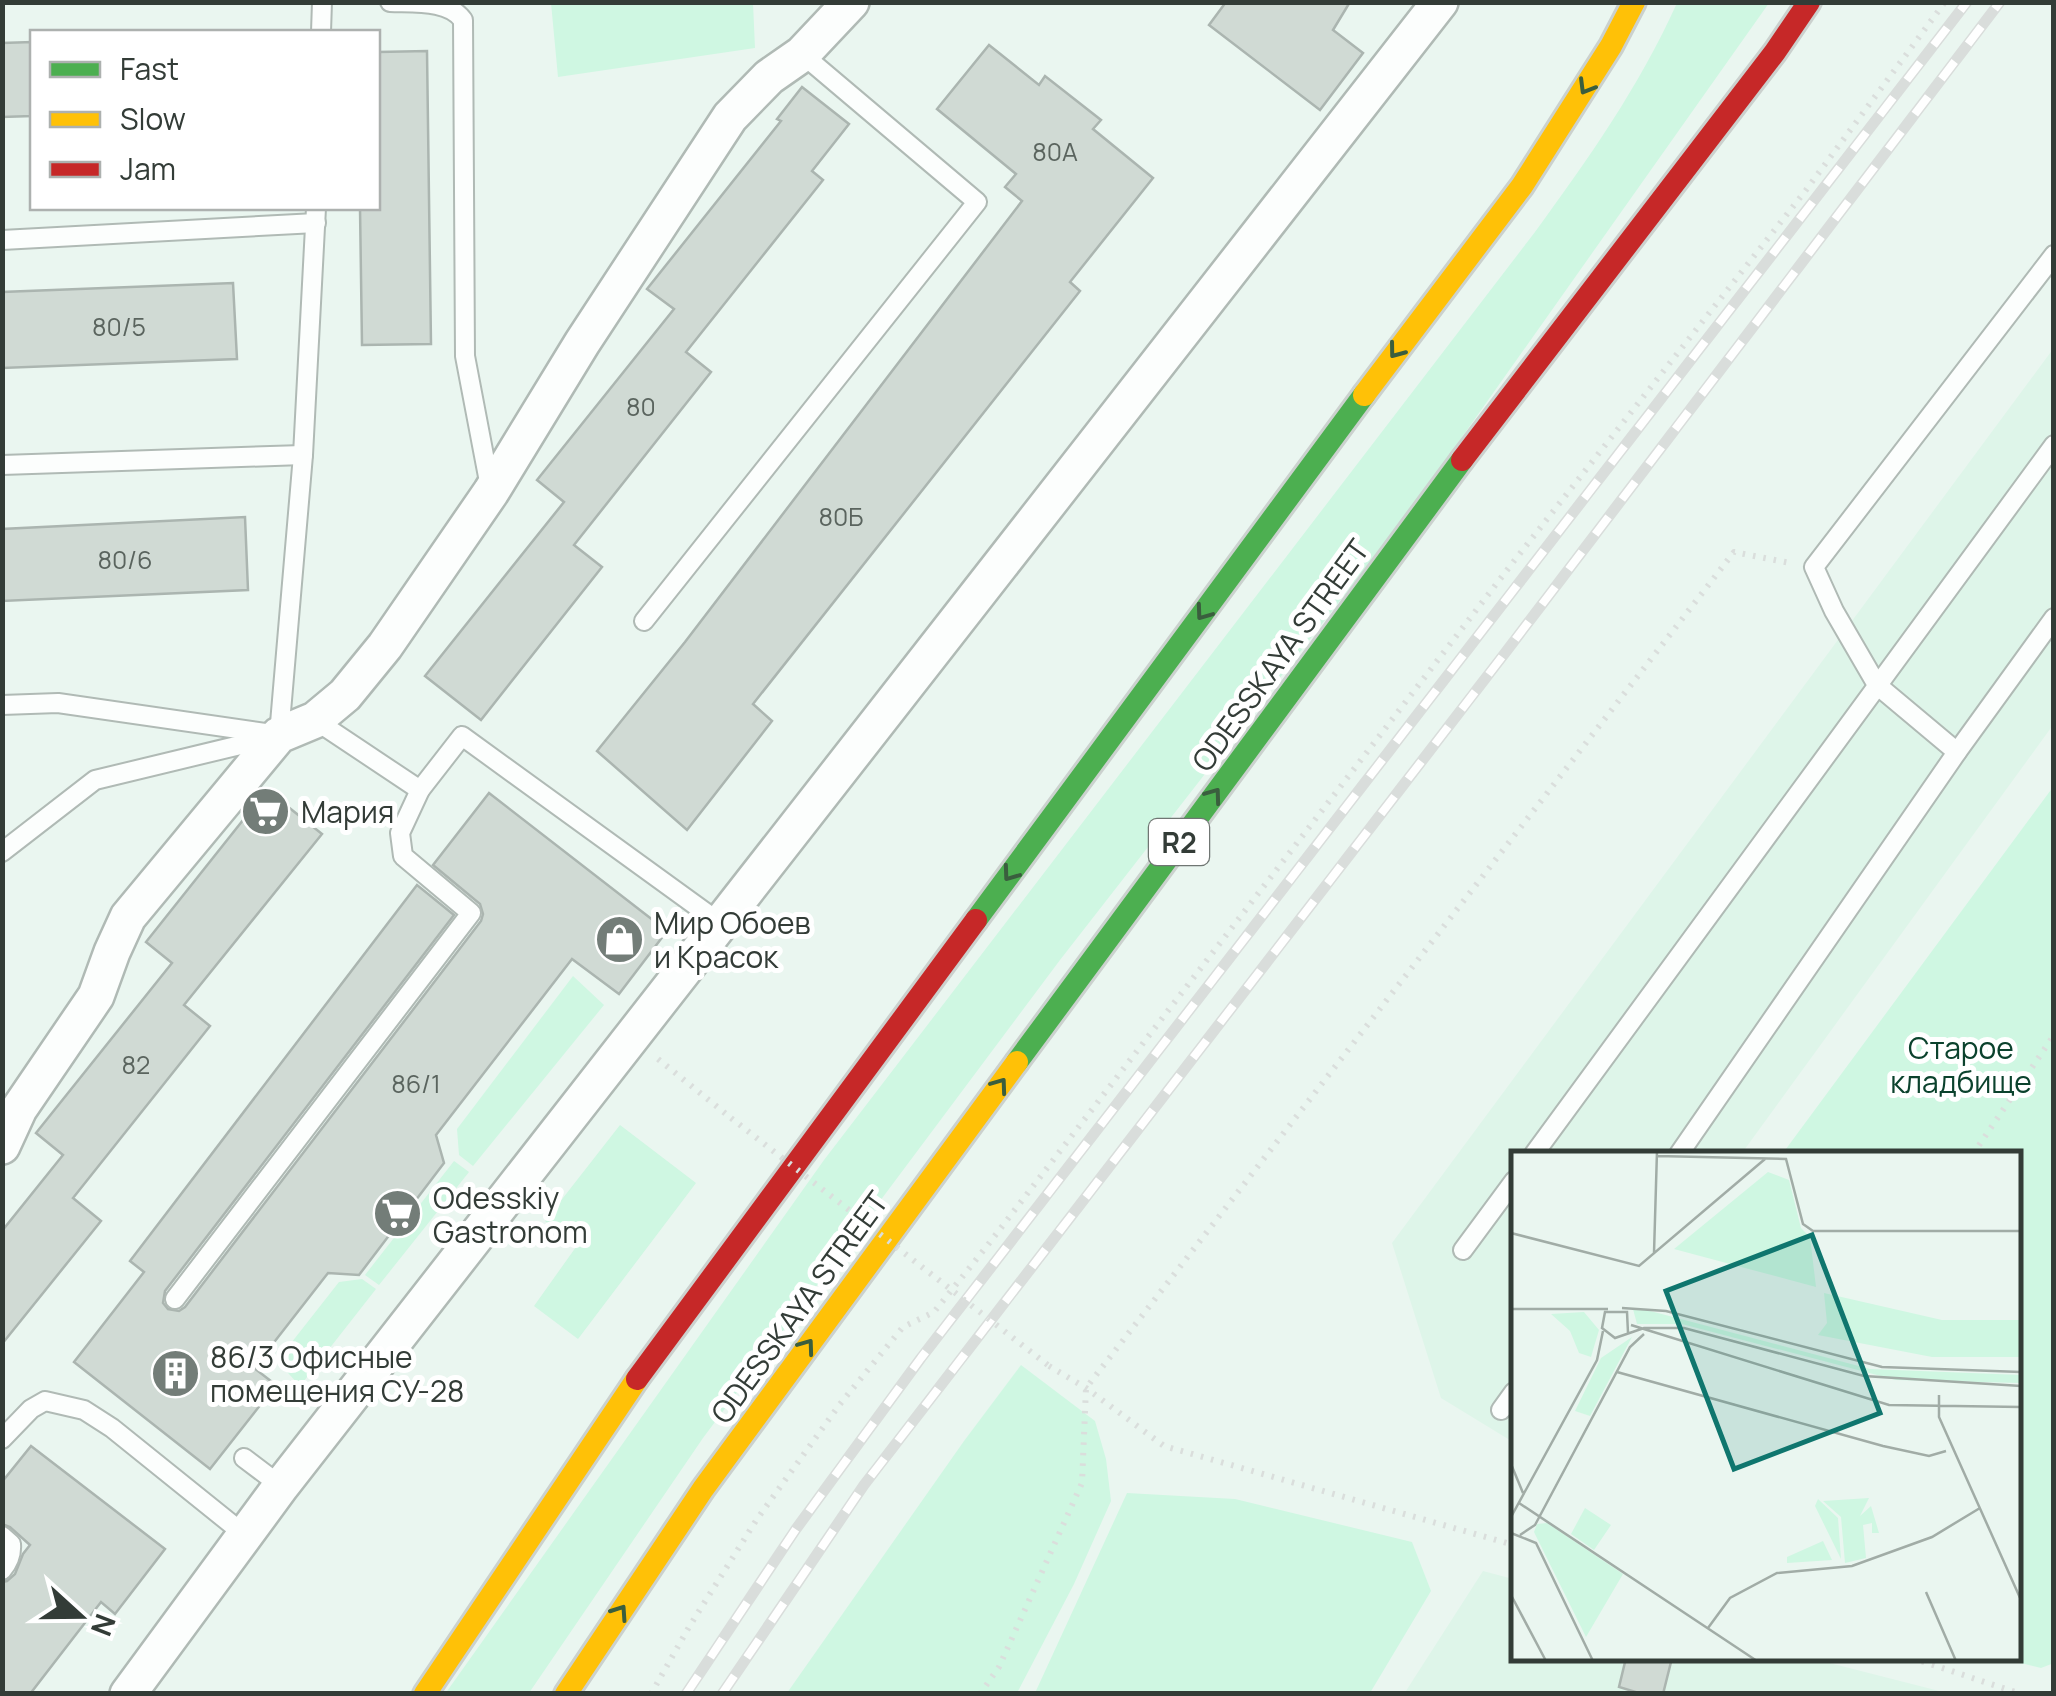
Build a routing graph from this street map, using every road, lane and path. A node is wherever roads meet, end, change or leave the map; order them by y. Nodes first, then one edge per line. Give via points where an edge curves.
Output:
1 (322, 2) edge
2 (390, 2) edge
3 (850, 2) edge
4 (1440, 2) edge
5 (1634, 2) edge
6 (1809, 2) edge
7 (1945, 2) edge
8 (320, 30) edge
9 (802, 54) junction
10 (316, 215) edge
11 (2, 240) edge
12 (2054, 254) edge
13 (2054, 445) edge
14 (303, 455) junction
15 (2, 465) edge
16 (491, 492) junction
17 (1814, 567) junction
18 (2054, 618) edge
19 (644, 620) dead end
20 (1877, 686) junction
21 (2, 705) edge
22 (315, 720) junction
23 (279, 735) junction
24 (1957, 752) junction
25 (420, 790) junction
26 (2, 852) edge
27 (720, 923) junction
28 (2054, 1036) edge
29 (632, 1037) junction
30 (11, 1115) edge
31 (2, 1146) edge
32 (1536, 1151) edge
33 (1681, 1151) edge
34 (1976, 1151) edge
35 (1511, 1185) edge
36 (1463, 1250) dead end
37 (176, 1300) dead end
38 (1086, 1388) junction
39 (1511, 1396) edge
40 (1500, 1410) dead end
41 (2, 1439) edge
42 (244, 1458) dead end
43 (281, 1486) junction
44 (244, 1535) junction
45 (2, 1536) edge
46 (1511, 1543) edge
47 (2, 1570) edge
48 (1921, 1661) edge
49 (128, 1694) edge
50 (425, 1694) edge
51 (566, 1694) edge
52 (651, 1694) edge
53 (980, 1694) edge
54 (2021, 1694) edge

1 - 8 lane
2 - 16 lane via 444,4 463,20 465,356
3 - 9 street
4 - 27 street
5 -> 50 main road via 1522,186 630,1388
51 -> 6 main road, ODESSKAYA STREET / R2 via 772,1394 1450,475
7 - 52 path via 976,1260 934,1312 902,1327 840,1404 756,1519
9 - 16 street via 730,117
9 - 19 lane via 976,202
10 - 11 lane
10 - 14 lane
12 - 17 lane
13 - 20 lane
14 - 15 lane
14 - 23 lane
16 - 22 street via 386,646
17 - 20 lane
17 - 38 path via 1734,552
18 - 24 lane
20 - 24 lane
20 - 32 lane
21 - 23 lane via 58,704
22 - 23 street
22 - 25 lane
23 - 26 lane via 94,780
23 - 30 street via 128,918 96,996
24 - 33 lane
25 - 27 lane via 462,736
25 - 37 lane via 400,832 403,856 471,912
27 - 29 street
28 - 34 path
29 - 38 path, bridge via 1049,1366
29 - 43 street
30 - 31 street
35 - 36 lane
38 - 46 path via 1164,1446
38 - 53 path via 1082,1483 999,1667
39 - 40 lane
41 - 44 lane via 45,1401 84,1410
42 - 43 lane
43 - 44 street
44 - 49 street
45 - 47 lane via 12,1552
48 - 54 path

